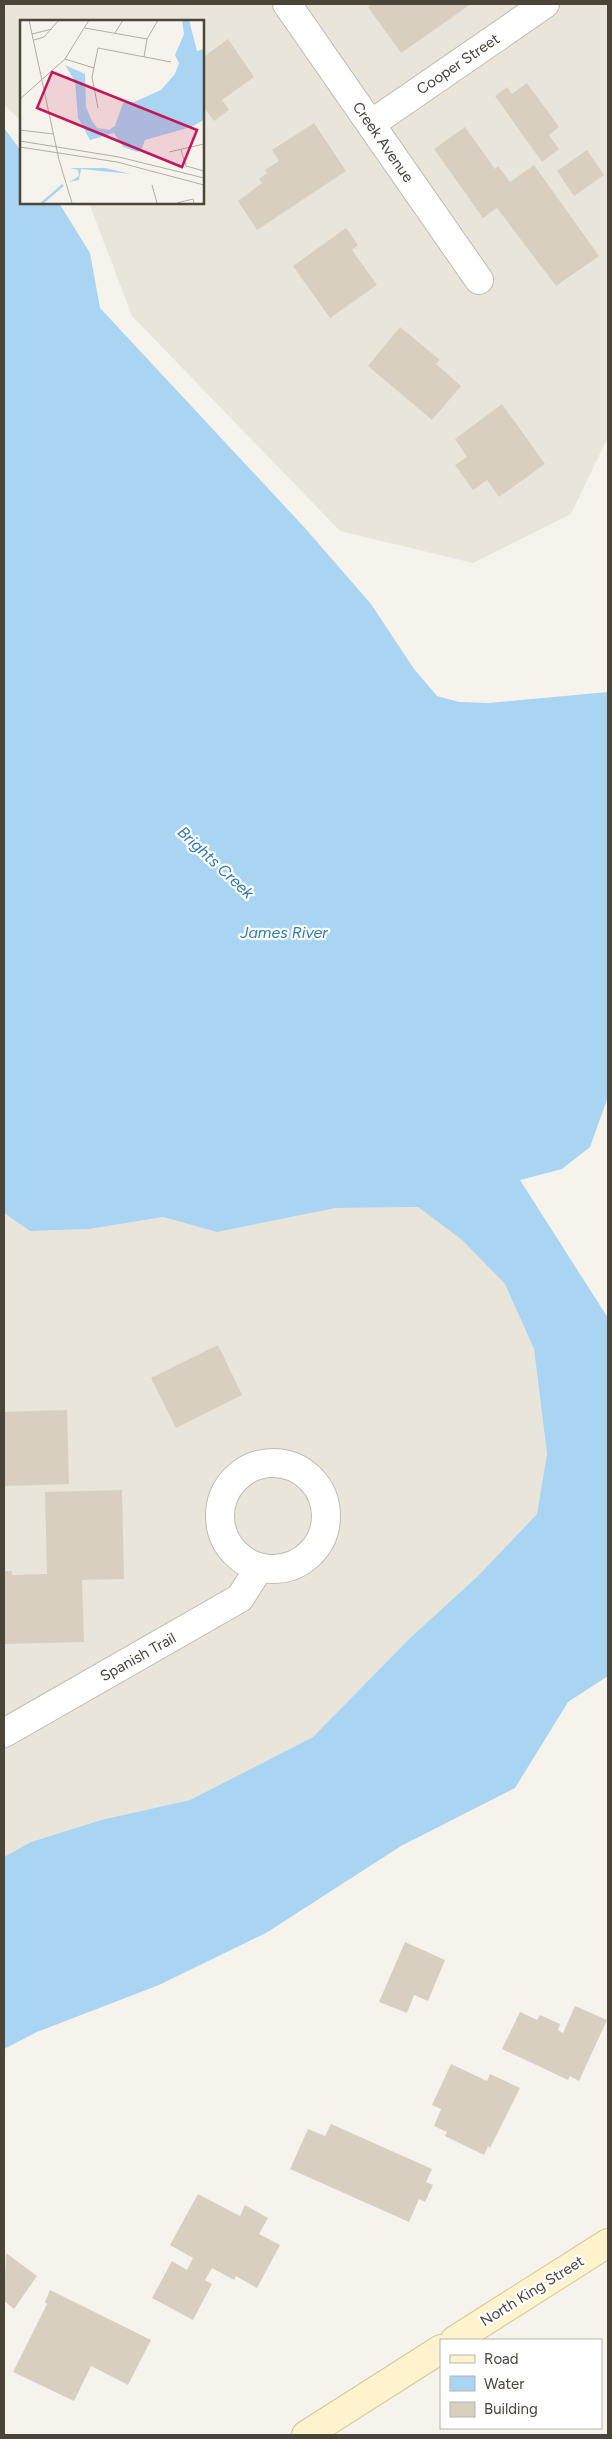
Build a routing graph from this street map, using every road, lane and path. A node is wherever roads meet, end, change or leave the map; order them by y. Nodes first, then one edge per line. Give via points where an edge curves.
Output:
1 (287, 4) edge
2 (545, 4) edge
3 (371, 124) junction
4 (479, 280) dead end
5 (260, 1568) dead end
6 (4, 1733) edge
7 (608, 2243) edge
8 (457, 2339) edge
9 (440, 2350) edge
10 (306, 2435) edge

1 - 3 street, Creek Avenue
2 - 3 street, Cooper Street
3 - 4 street, Creek Avenue
5 - 6 street, Spanish Trail via 240,1598
7 - 8 main road, North King Street
9 - 10 main road

